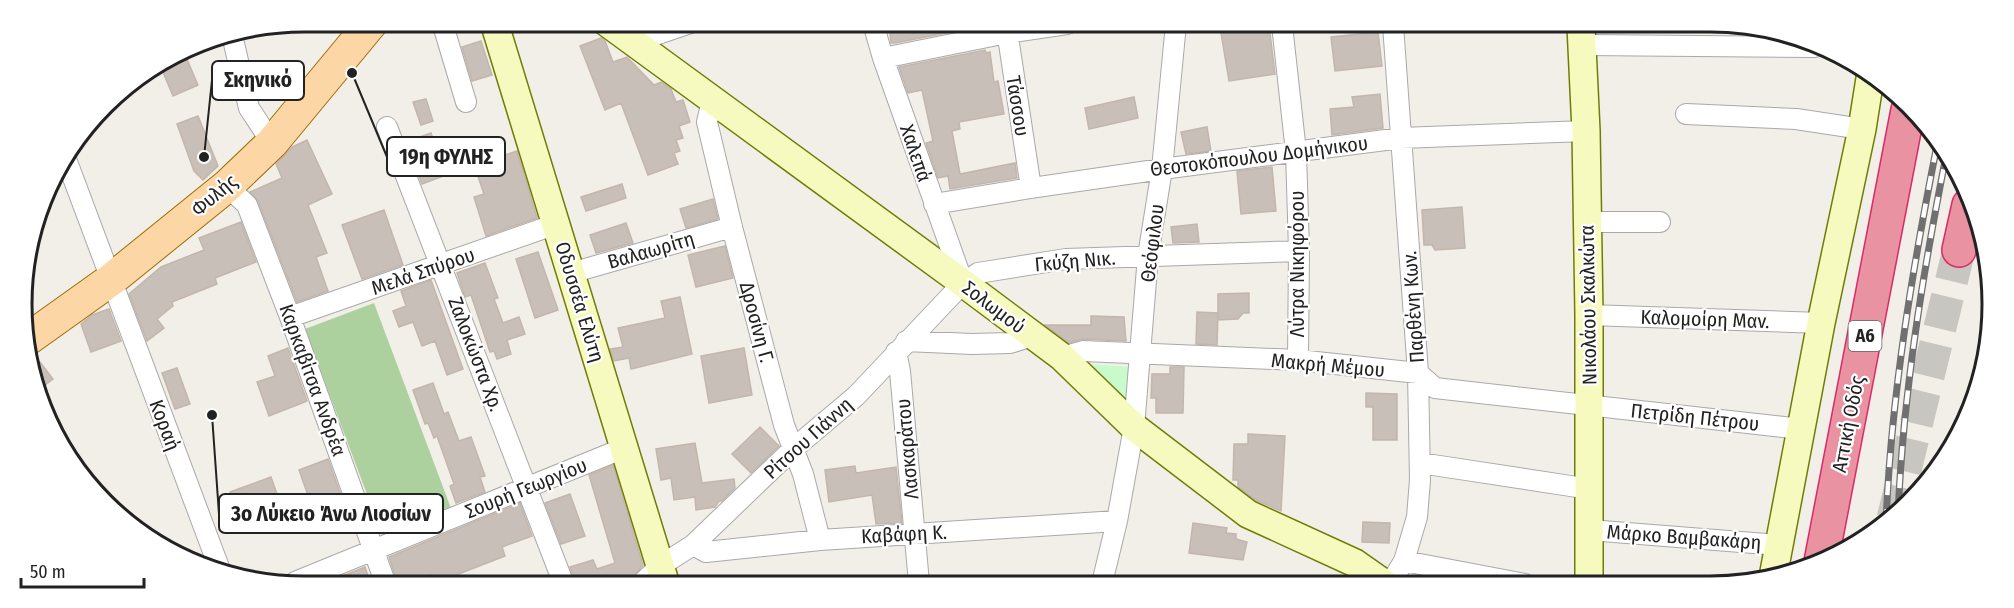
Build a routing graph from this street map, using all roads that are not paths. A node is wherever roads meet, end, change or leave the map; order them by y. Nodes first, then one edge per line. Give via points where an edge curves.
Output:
1 (364, 32) edge
2 (445, 32) edge
3 (497, 32) edge
4 (619, 32) edge
5 (664, 32) edge
6 (876, 32) edge
7 (990, 32) edge
8 (1007, 32) edge
9 (1175, 32) edge
10 (1283, 32) edge
11 (1393, 32) edge
12 (1582, 36) edge
13 (233, 41) edge
14 (1799, 46) edge
15 (641, 48) junction
16 (883, 58) junction
17 (1869, 83) edge
18 (712, 101) junction
19 (466, 102) dead end
20 (1686, 114) dead end
21 (1907, 115) edge
22 (387, 127) dead end
23 (1862, 129) junction
24 (1586, 131) junction
25 (1401, 138) junction
26 (272, 143) junction
27 (1296, 152) junction
28 (69, 167) edge
29 (1162, 169) junction
30 (227, 186) junction
31 (1031, 188) junction
32 (934, 204) junction
33 (1967, 214) edge
34 (1587, 222) junction
35 (1660, 222) dead end
36 (556, 224) junction
37 (732, 227) junction
38 (1959, 250) tunnel mouth
39 (1299, 251) junction
40 (1148, 256) junction
41 (441, 266) junction
42 (571, 273) junction
43 (112, 279) junction
44 (963, 283) junction
45 (1589, 315) junction
46 (290, 317) junction
47 (1821, 323) junction
48 (33, 335) edge
49 (1032, 336) junction
50 (901, 347) junction
51 (1140, 354) junction
52 (1062, 357) junction
53 (1298, 360) junction
54 (1418, 373) junction
55 (1589, 405) junction
56 (1134, 427) junction
57 (1801, 429) junction
58 (624, 448) junction
59 (793, 449) junction
60 (1420, 464) junction
61 (527, 488) junction
62 (1590, 489) junction
63 (1117, 521) junction
64 (1589, 530) junction
65 (915, 534) junction
66 (820, 540) junction
67 (693, 545) junction
68 (1779, 545) junction
69 (374, 549) junction
70 (1823, 552) edge
71 (1404, 561) junction
72 (217, 562) edge
73 (1775, 568) edge
74 (319, 576) edge
75 (383, 576) edge
76 (561, 576) edge
77 (656, 576) edge
78 (657, 576) edge
79 (918, 576) edge
80 (1109, 576) edge
81 (1374, 576) edge
82 (1395, 576) edge
83 (1483, 576) edge
84 (1589, 576) edge

1 - 26 main road, Φυλής
2 - 19 street
3 - 36 street, Οδυσσέα Ελύτη
4 - 15 street, Σολωμού
5 - 15 street via 652,36
6 - 16 street, Χαλεπά
7 - 16 street
8 - 31 street, Τάσσου
9 - 29 street, Θεόφιλου
10 - 27 street, Λύτρα Νικηφόρου
11 - 25 street, Παρθένη Κων.
12 - 14 street
12 - 24 street, Νικολάου Σκαλκώτα
13 - 26 street via 249,108
15 - 18 street, Σολωμού
16 - 32 street, Χαλεπά
17 - 23 street
18 - 37 street, Δροσίνη Γ. via 707,122
18 - 44 street, Σολωμού
20 - 23 street via 1796,119
21 - 70 highway, Αττική Οδός / Α6
22 - 41 street, Ζαλοκώστα Χρ.
23 - 47 street
24 - 25 street, Θεοτοκόπουλου Δομήνικου
24 - 34 street, Νικολάου Σκαλκώτα
25 - 27 street, Θεοτοκόπουλου Δομήνικου
25 - 54 street, Παρθένη Κων.
26 - 30 main road, Φυλής
27 - 29 street, Θεοτοκόπουλου Δομήνικου
27 - 39 street, Λύτρα Νικηφόρου
28 - 43 street, Κοραή
29 - 31 street, Θεοτοκόπουλου Δομήνικου
29 - 40 street, Θεόφιλου
30 - 43 main road, Φυλής
30 - 46 street, Καρκαβίτσα Ανδρέα via 247,205
31 - 32 street, Θεοτοκόπουλου Δομήνικου
32 - 44 street, Χαλεπά
33 - 38 highway
34 - 35 street
34 - 45 street, Νικολάου Σκαλκώτα
36 - 41 street, Μελά Σπύρου
36 - 42 street, Οδυσσέα Ελύτη
37 - 42 street, Βαλαωρίτη
37 - 59 street, Δροσίνη Γ.
39 - 40 street, Γκύζη Νικ.
39 - 53 street, Λύτρα Νικηφόρου
40 - 44 street, Γκύζη Νικ. via 1066,259 978,273
40 - 51 street, Θεόφιλου
41 - 46 street, Μελά Σπύρου
41 - 61 street, Ζαλοκώστα Χρ.
42 - 58 street, Οδυσσέα Ελύτη
43 - 48 main road, Φυλής
43 - 72 street, Κοραή
44 - 49 street, Σολωμού
44 - 50 street, Ρίτσου Γιάννη
45 - 47 street, Καλομοίρη Μαν.
45 - 55 street, Νικολάου Σκαλκώτα
46 - 69 street, Καρκαβίτσα Ανδρέα
47 - 57 street
49 - 50 street via 1010,343
49 - 52 street, Σολωμού
50 - 59 street, Ρίτσου Γιάννη via 856,396
50 - 65 street, Λασκαράτου
51 - 52 street, Μακρή Μέμου via 1083,351
51 - 53 street, Μακρή Μέμου
51 - 56 street, Θεόφιλου
52 - 56 street, Σολωμού
53 - 54 street, Μακρή Μέμου
54 - 55 street, Μακρή Μέμου via 1435,388
54 - 60 street, Παρθένη Κων.
55 - 57 street, Πετρίδη Πέτρου
55 - 62 street, Νικολάου Σκαλκώτα
56 - 63 street, Θεόφιλου
56 - 81 street, Σολωμού via 1248,514 1355,563
57 - 68 street
58 - 61 street, Σουρή Γεωργίου
58 - 77 street, Οδυσσέα Ελύτη
59 - 66 street, Δροσίνη Γ.
59 - 67 street, Ρίτσου Γιάννη
60 - 62 street
60 - 71 street, Παρθένη Κων. via 1417,517
61 - 69 street, Σουρή Γεωργίου
61 - 76 street, Ζαλοκώστα Χρ.
62 - 64 street, Νικολάου Σκαλκώτα
63 - 65 street, Καβάφη Κ.
63 - 80 street, Θεόφιλου
64 - 68 street, Μάρκο Βαμβακάρη
64 - 84 street, Νικολάου Σκαλκώτα
65 - 66 street, Καβάφη Κ.
65 - 79 street, Λασκαράτου
66 - 67 street, Καβάφη Κ. via 706,552
67 - 78 street, Ρίτσου Γιάννη
68 - 73 street
69 - 74 street, Σουρή Γεωργίου
69 - 75 street, Καρκαβίτσα Ανδρέα
71 - 82 street, Παρθένη Κων.
71 - 83 street

